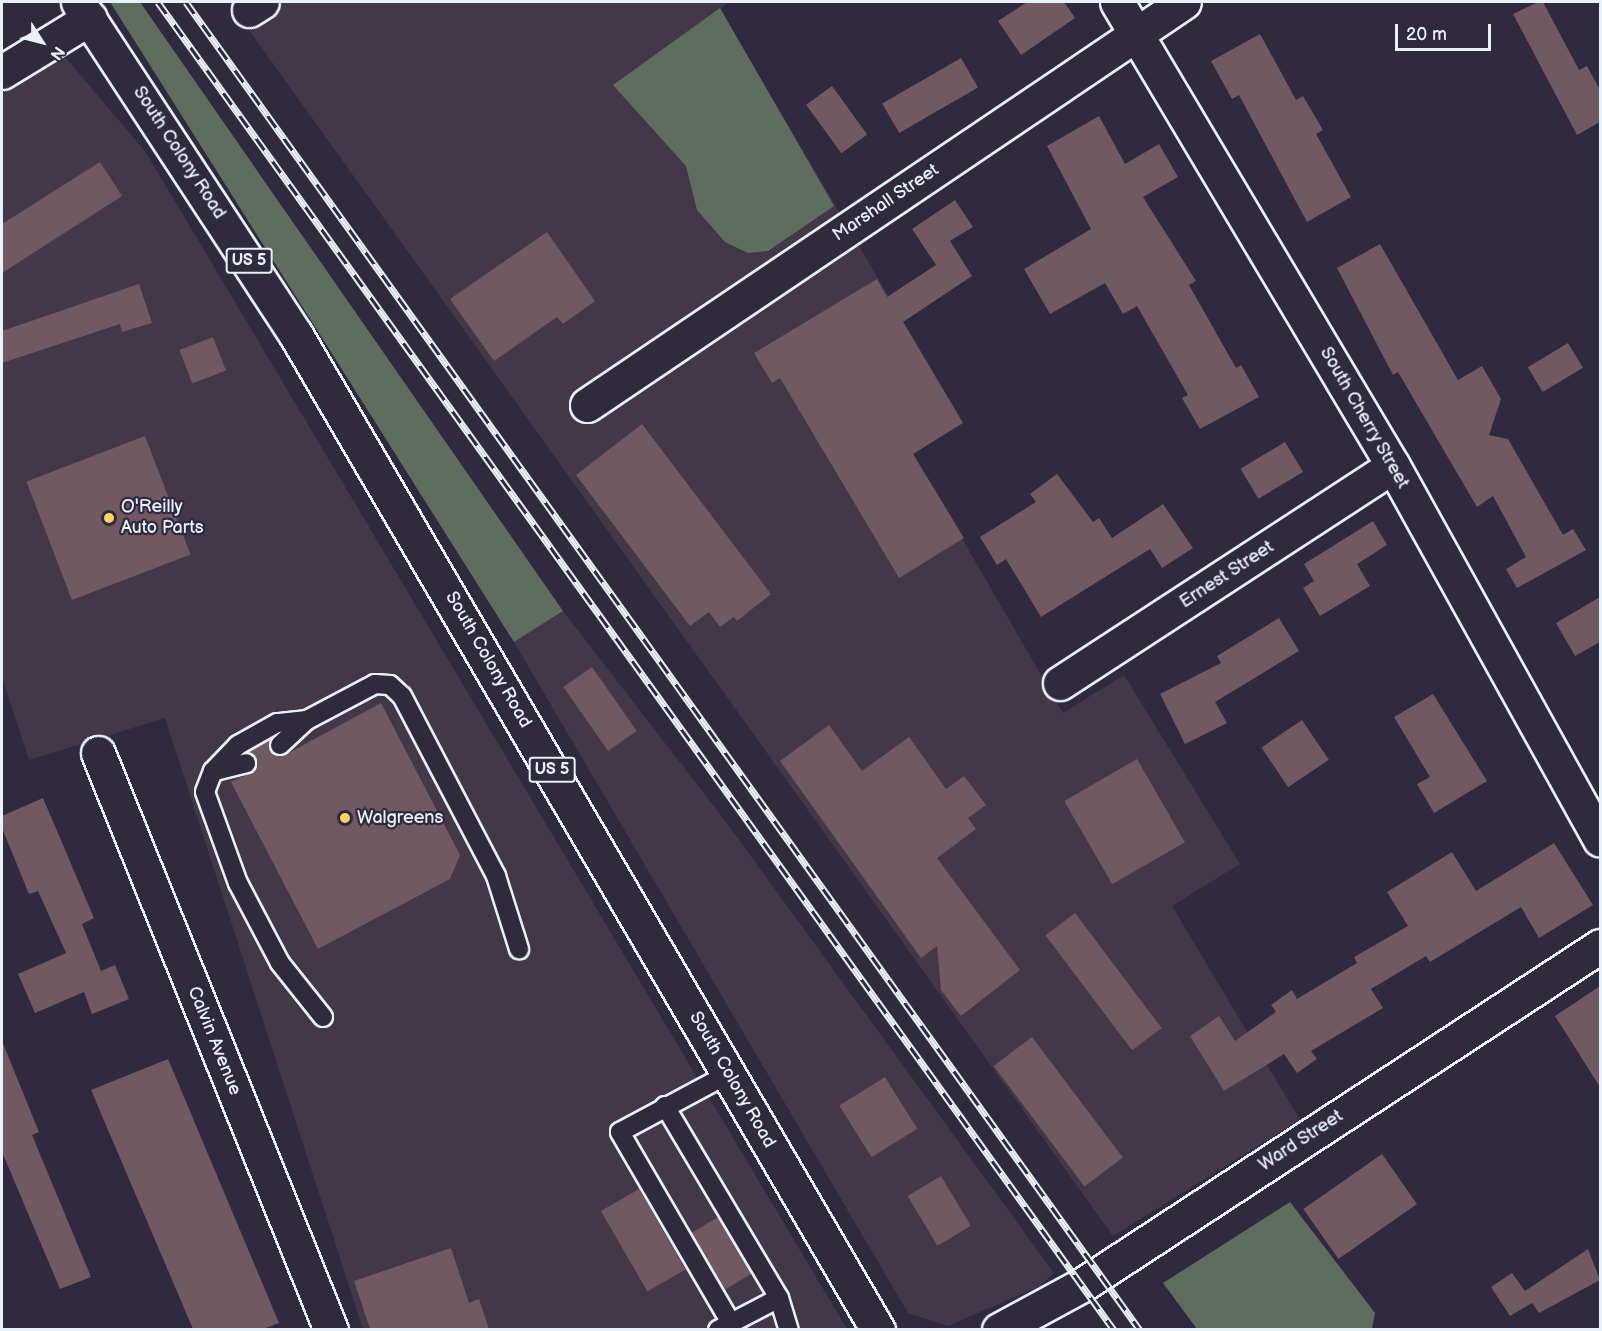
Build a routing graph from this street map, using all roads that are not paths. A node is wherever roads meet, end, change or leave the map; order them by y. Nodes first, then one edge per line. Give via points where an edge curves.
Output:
1 (1117, 2) edge
2 (1184, 2) edge
3 (84, 10) edge
4 (1136, 34) junction
5 (2, 72) edge
6 (588, 405) dead end
7 (1393, 466) junction
8 (1060, 683) dead end
9 (307, 720) junction
10 (280, 745) dead end
11 (98, 753) dead end
12 (246, 763) dead end
13 (213, 771) junction
14 (1600, 840) edge
15 (1600, 946) edge
16 (519, 949) dead end
17 (323, 1017) dead end
18 (728, 1074) junction
19 (665, 1106) junction
20 (779, 1298) junction
21 (724, 1326) edge
22 (331, 1329) edge
23 (789, 1329) edge
24 (878, 1329) edge
25 (999, 1329) edge

1 - 4 street, South Cherry Street
2 - 4 street, Marshall Street
3 - 5 street
3 - 18 street, South Colony Road / US 5 via 297,335
4 - 6 street, Marshall Street
4 - 7 street, South Cherry Street
7 - 8 street, Ernest Street
7 - 14 street, South Cherry Street
9 - 10 lane
9 - 13 lane via 276,723 238,745
9 - 16 lane via 375,684 390,685 402,696 496,876
11 - 22 street, Calvin Avenue
12 - 13 lane
13 - 17 lane via 207,802 238,883 280,963
15 - 25 street, Ward Street via 1082,1285
18 - 19 lane
18 - 24 street, South Colony Road / US 5
19 - 20 lane
19 - 21 lane via 620,1132
20 - 21 lane
20 - 23 lane

